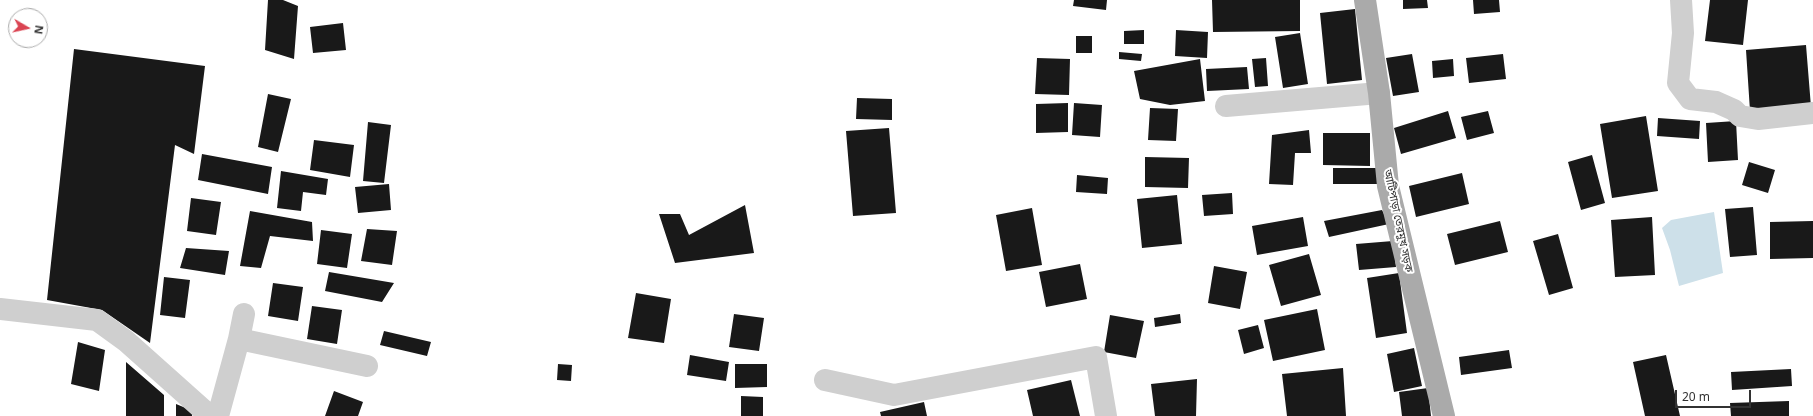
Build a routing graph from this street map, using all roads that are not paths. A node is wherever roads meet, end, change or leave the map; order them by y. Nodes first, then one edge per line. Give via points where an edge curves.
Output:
1 (1365, 0) edge
2 (1681, 0) edge
3 (1378, 93) junction
4 (1226, 106) dead end
5 (1813, 112) edge
6 (0, 310) edge
7 (244, 314) dead end
8 (239, 339) junction
9 (367, 366) dead end
10 (825, 380) dead end
11 (210, 416) edge
12 (218, 416) edge
13 (1106, 416) edge
14 (1444, 416) edge

1 - 3 main road, আটিপাড়া তেরমুখ সড়ক
2 - 5 street via 1683,33 1678,83 1690,100 1716,102 1734,110 1740,116 1758,119
3 - 4 street
3 - 14 main road, আটিপাড়া তেরমুখ সড়ক via 1388,186
6 - 11 street via 97,320 126,341
7 - 8 street
8 - 9 street
8 - 12 street
10 - 13 street via 894,395 1096,357

